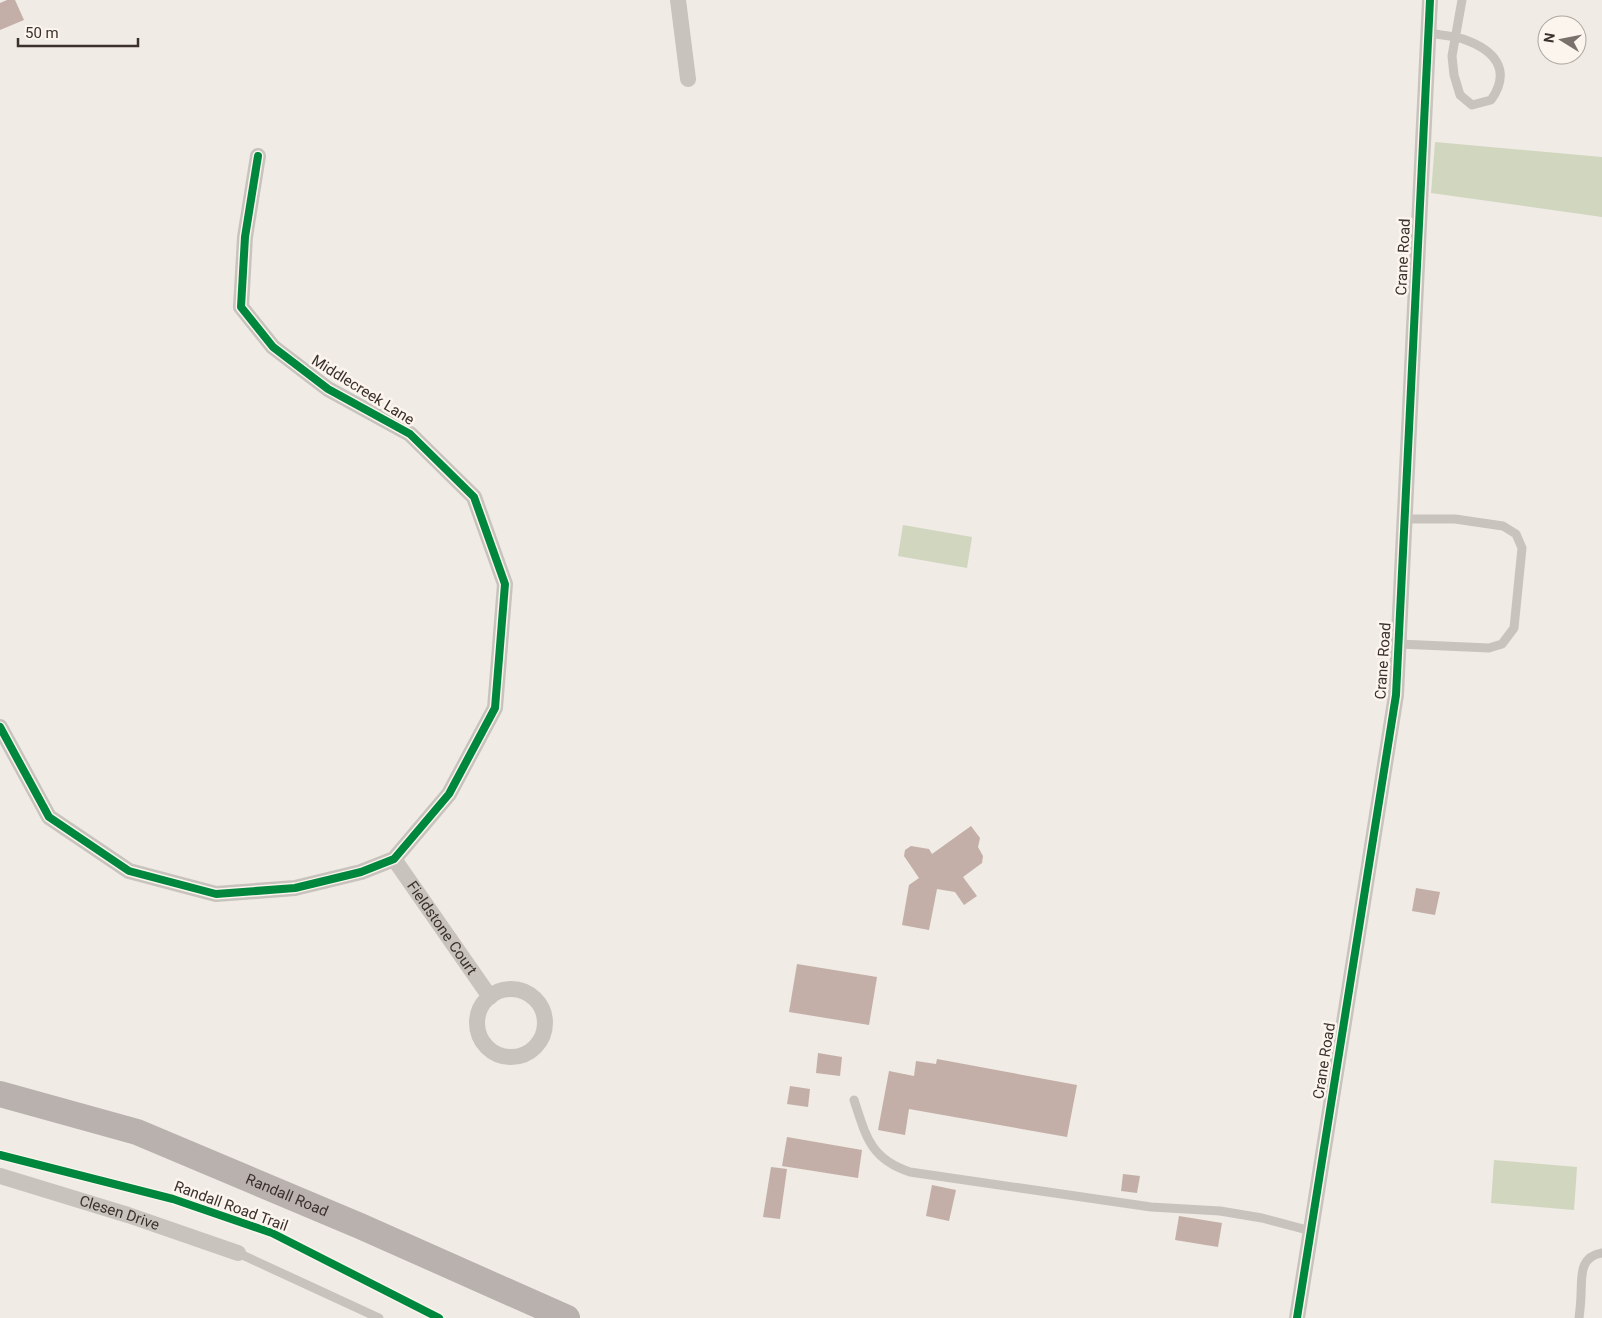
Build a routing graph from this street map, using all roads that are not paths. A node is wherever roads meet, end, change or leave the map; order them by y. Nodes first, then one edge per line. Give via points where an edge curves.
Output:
1 (678, 0) edge
2 (1430, 0) edge
3 (1462, 0) edge
4 (1429, 33) junction
5 (1455, 38) junction
6 (688, 79) dead end
7 (258, 156) dead end
8 (1405, 519) junction
9 (1398, 644) junction
10 (0, 727) edge
11 (394, 858) junction
12 (490, 996) junction
13 (0, 1094) edge
14 (854, 1100) dead end
15 (0, 1176) edge
16 (1311, 1231) junction
17 (238, 1253) joint
18 (1602, 1253) edge
19 (379, 1318) edge
20 (567, 1318) edge
21 (1298, 1318) edge
22 (1579, 1318) edge

1 - 6 street
2 - 4 street, Crane Road
3 - 5 lane
4 - 5 lane
4 - 8 street, Crane Road
5 - 5 lane via 1452,56 1460,95 1472,105 1491,100 1500,82 1501,68 1480,48
7 - 11 street, Middlecreek Lane via 245,237 241,307 273,347 328,389 410,434 474,496 505,584 495,708 449,794
8 - 9 street, Crane Road
8 - 9 lane via 1455,519 1503,526 1516,534 1522,548 1514,628 1502,644 1489,648
9 - 16 street, Crane Road via 1396,695
10 - 11 street, Middlecreek Lane via 49,817 129,870 216,894 295,888 360,872
11 - 12 street, Fieldstone Court
12 - 12 street via 499,991 520,990 538,1002 543,1011 544,1032 531,1051 521,1056 498,1055 481,1039 477,1028 478,1016
13 - 20 main road, Randall Road via 137,1132
14 - 16 lane via 870,1143 882,1158 910,1172 1144,1206 1220,1211
15 - 17 street, Clesen Drive
16 - 21 street, Crane Road
17 - 19 lane
18 - 22 lane via 1593,1255 1582,1273

